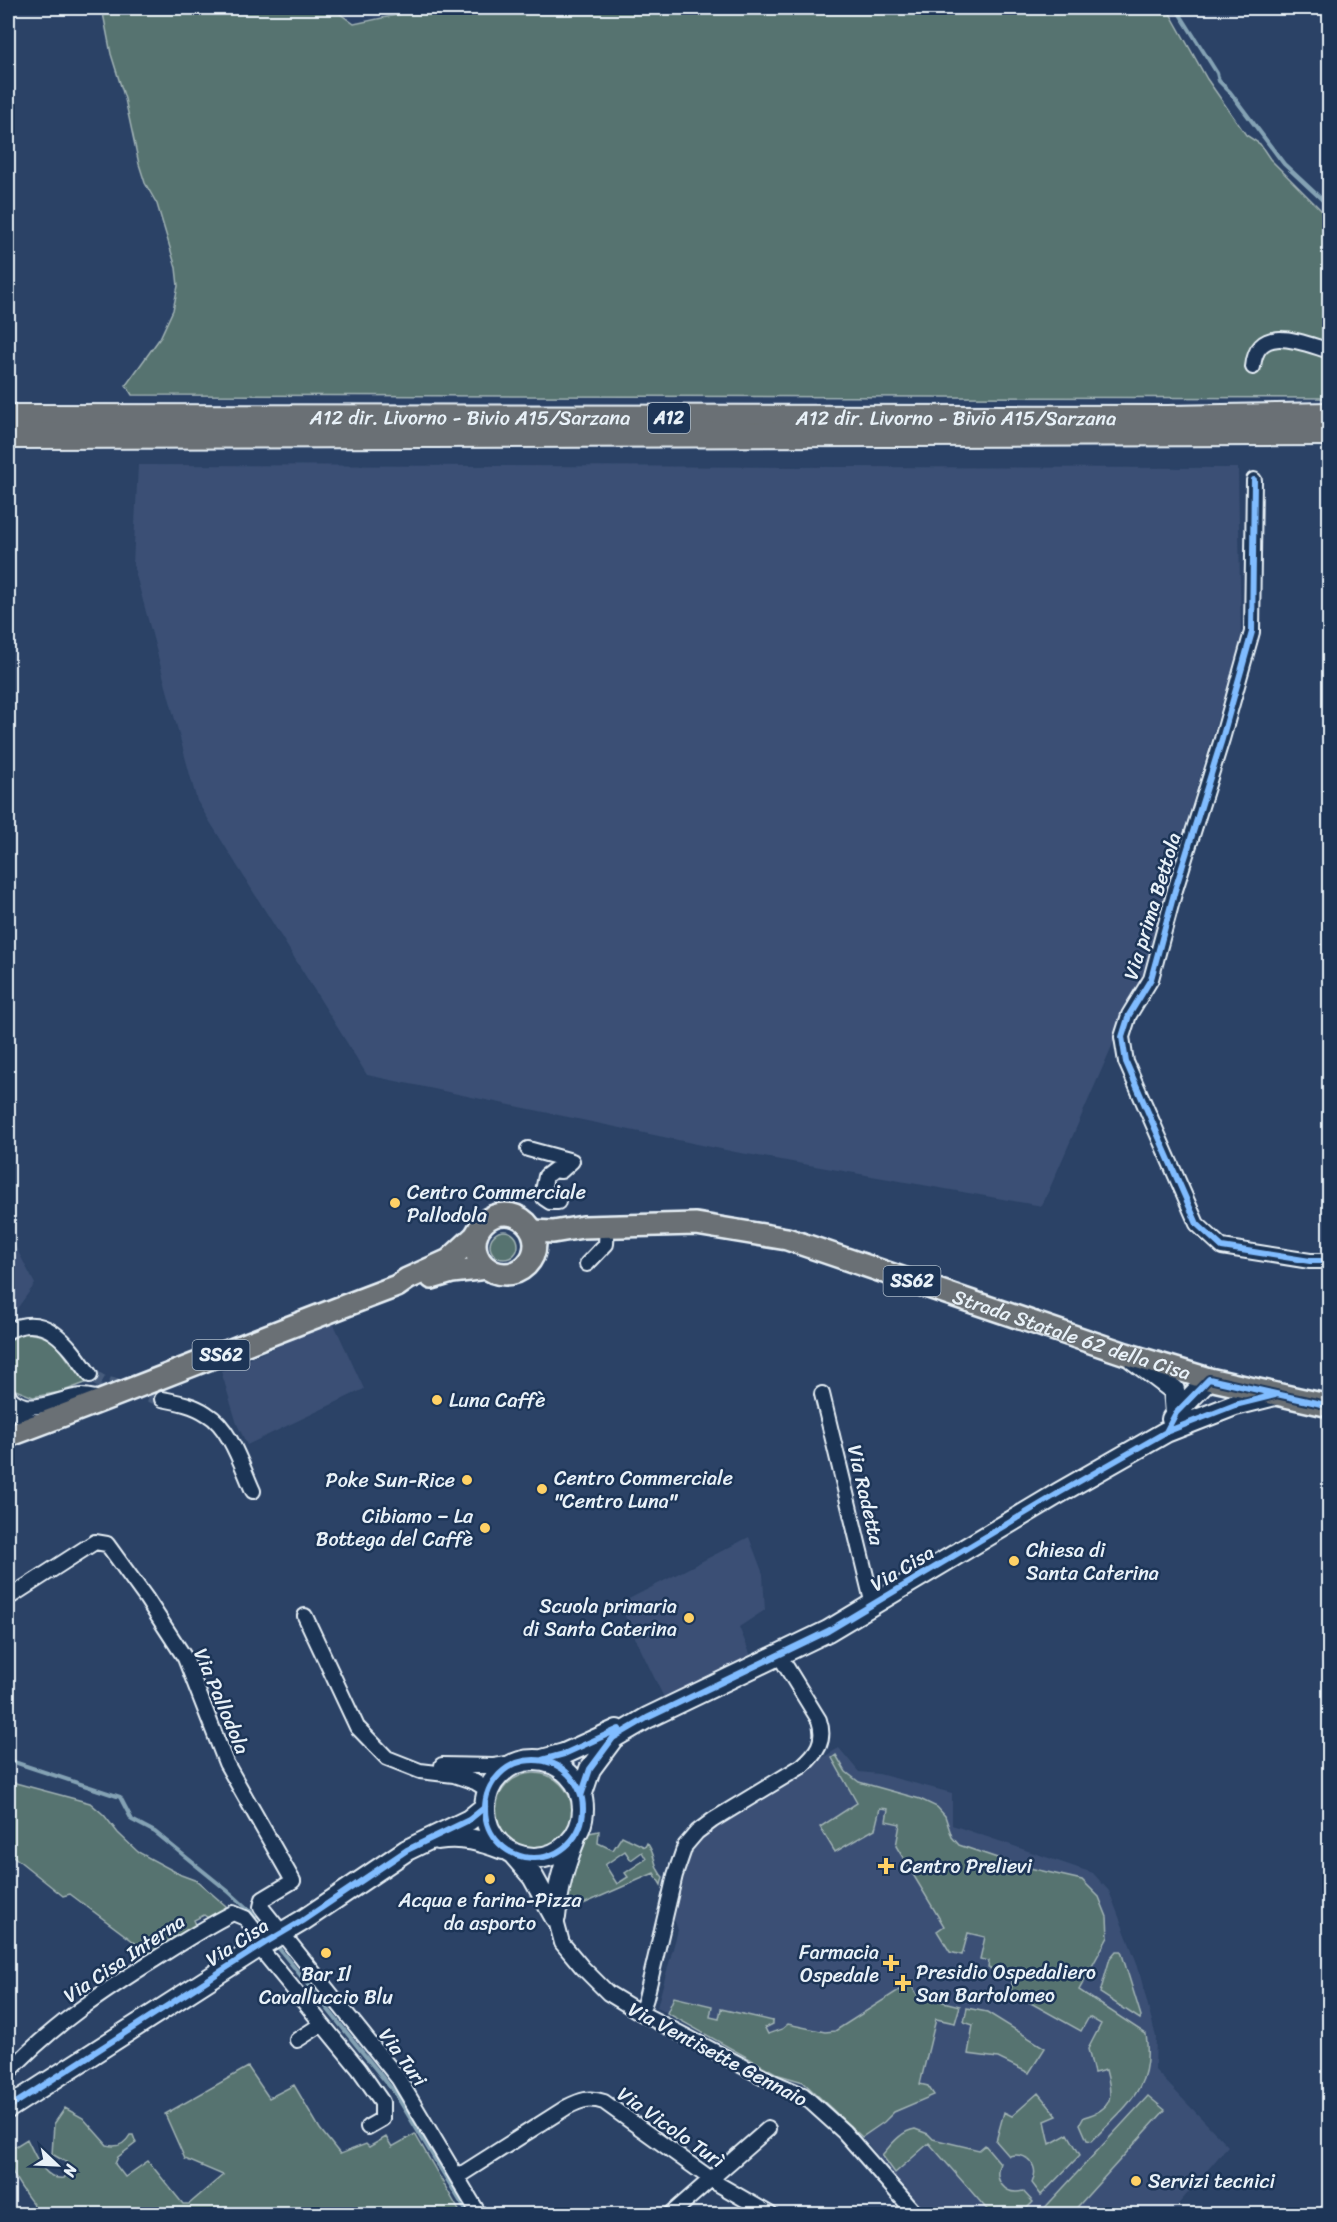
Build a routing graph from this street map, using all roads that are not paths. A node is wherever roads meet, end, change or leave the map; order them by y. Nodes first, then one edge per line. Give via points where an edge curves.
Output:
1 (1329, 351) edge
2 (1253, 367) dead end
3 (1329, 416) edge
4 (8, 417) edge
5 (1329, 433) edge
6 (8, 436) edge
7 (1254, 480) dead end
8 (528, 1149) dead end
9 (558, 1202) dead end
10 (607, 1226) junction
11 (533, 1231) junction
12 (475, 1236) junction
13 (531, 1259) junction
14 (1329, 1261) edge
15 (587, 1264) dead end
16 (487, 1268) junction
17 (397, 1286) junction
18 (8, 1331) edge
19 (1126, 1354) junction
20 (90, 1375) tunnel mouth
21 (1209, 1379) junction
22 (822, 1394) dead end
23 (8, 1395) edge
24 (1275, 1395) junction
25 (103, 1399) junction
26 (162, 1399) tunnel mouth
27 (1329, 1406) edge
28 (8, 1407) edge
29 (1176, 1413) junction
30 (1206, 1415) junction
31 (44, 1423) junction
32 (1166, 1432) junction
33 (8, 1437) edge
34 (253, 1491) dead end
35 (8, 1598) edge
36 (873, 1605) junction
37 (306, 1616) dead end
38 (779, 1655) junction
39 (647, 1718) junction
40 (542, 1760) junction
41 (519, 1762) junction
42 (404, 1765) junction
43 (582, 1796) junction
44 (486, 1799) junction
45 (578, 1831) junction
46 (407, 1850) junction
47 (511, 1853) junction
48 (555, 1917) junction
49 (282, 1933) junction
50 (262, 1945) junction
51 (640, 2013) junction
52 (322, 2024) junction
53 (297, 2040) dead end
54 (8, 2073) edge
55 (8, 2108) edge
56 (368, 2127) dead end
57 (768, 2129) dead end
58 (457, 2177) junction
59 (712, 2180) junction
60 (749, 2210) edge
61 (479, 2214) edge
62 (671, 2214) edge
63 (770, 2214) edge
64 (916, 2214) edge

1 - 2 street via 1289,339 1273,339 1254,355
3 - 4 highway, A12 dir. Livorno - Bivio A15/Sarzana / A12
5 - 6 highway, A12
7 - 14 street, Via prima Bettola via 1252,632 1151,979 1129,1015 1122,1037 1125,1062 1197,1224 1222,1247
8 - 9 street via 572,1161 561,1172 554,1170 546,1176 544,1198
10 - 11 main road, Strada Statale 62 della Cisa / SS62
10 - 13 main road, Strada Statale 62 della Cisa / SS62 via 562,1238
10 - 15 street via 606,1244
10 - 19 main road, Strada Statale 62 della Cisa / SS62 via 696,1224 787,1239
11 - 12 main road, Strada Statale 62 della Cisa / SS62 via 522,1218 500,1213 484,1221
11 - 13 main road
12 - 16 main road via 477,1257
12 - 17 main road, Strada Statale 62 della Cisa / SS62 via 449,1260
13 - 16 main road, Strada Statale 62 della Cisa / SS62 via 513,1273 500,1274
16 - 17 main road, Strada Statale 62 della Cisa / SS62
17 - 25 main road, Strada Statale 62 della Cisa / SS62
18 - 20 street via 20,1324 50,1329 65,1341
19 - 21 main road, Strada Statale 62 della Cisa / SS62
19 - 29 street via 1174,1390
21 - 24 main road, Strada Statale 62 della Cisa / SS62
21 - 29 street
21 - 30 street via 1212,1395
22 - 36 street, Via Radetta
23 - 25 street via 12,1401 32,1407 80,1396
24 - 27 main road, Strada Statale 62 della Cisa / SS62
24 - 30 street, Via Cisa
25 - 31 main road, Strada Statale 62 della Cisa / SS62
26 - 34 street via 209,1414 224,1428
28 - 31 street via 27,1420
29 - 32 street
30 - 32 street, Via Cisa
31 - 33 main road, Strada Statale 62 della Cisa / SS62
32 - 36 street, Via Cisa
35 - 49 street, Via Pallodola via 95,1542 106,1544 185,1658 226,1763 293,1881 263,1899 261,1907
36 - 38 street, Via Cisa
37 - 42 street via 357,1727 387,1758
38 - 39 street, Via Cisa
38 - 51 street via 819,1720 823,1730 821,1742 802,1766 713,1820 685,1846
39 - 40 street, Via Cisa
39 - 43 street, Via Cisa via 613,1738 590,1769
40 - 41 street
40 - 43 street via 567,1772
41 - 42 street via 457,1767
41 - 44 street via 495,1778
42 - 44 street via 475,1782
43 - 45 street
44 - 46 street, Via Cisa via 469,1820
44 - 47 street via 485,1821 491,1835
45 - 47 street via 570,1844 550,1856 528,1859
45 - 48 street, Via Ventisette Gennaio via 562,1872
46 - 47 street, Via Cisa via 453,1837 487,1843
46 - 49 street, Via Cisa
47 - 48 street, Via Ventisette Gennaio via 532,1877
48 - 51 street, Via Ventisette Gennaio via 562,1943 582,1967 608,1993
49 - 50 street, Via Cisa
49 - 58 street, Via Turi via 398,2078
50 - 52 street, Via Cisa
50 - 54 street, Via Cisa Interna via 245,1918 233,1913 69,2017
50 - 55 street, Via Cisa
51 - 64 street, Via Ventisette Gennaio via 803,2095 850,2139
52 - 53 street
52 - 56 street, Via Cisa via 382,2102 382,2119
57 - 59 street, Via Vicolo Turì
58 - 59 street, Via Vicolo Turì via 567,2107 592,2098 604,2102
58 - 61 street, Via Turi
59 - 60 street, Via Vicolo Turì
59 - 62 street, Via Vicolo Turì
60 - 63 street, Via Vicolo Turì

